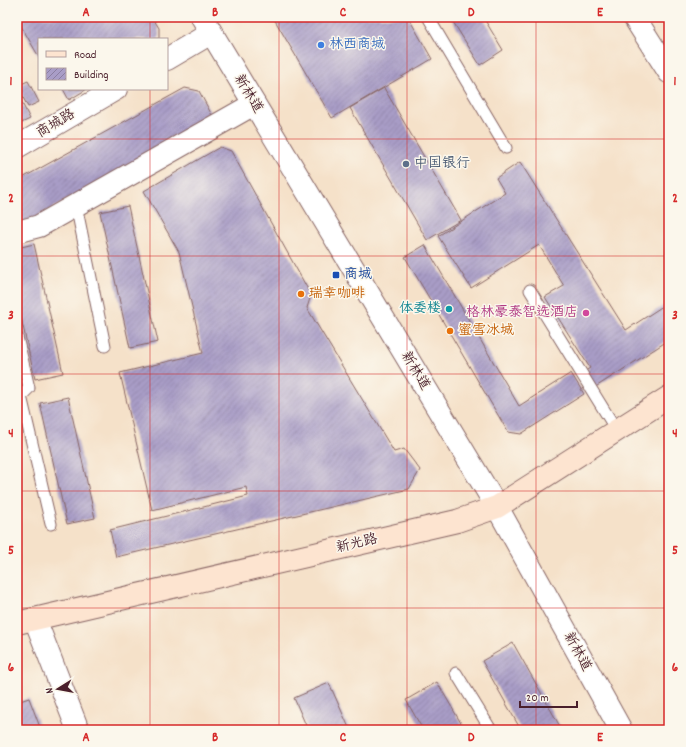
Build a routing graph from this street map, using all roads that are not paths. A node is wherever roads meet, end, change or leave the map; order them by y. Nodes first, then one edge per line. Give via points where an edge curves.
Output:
1 (428, 17) edge
2 (634, 17) edge
3 (206, 25) edge
4 (168, 58) edge
5 (669, 72) edge
6 (114, 90) edge
7 (254, 104) junction
8 (17, 147) edge
9 (506, 148) dead end
10 (76, 205) junction
11 (17, 232) edge
12 (530, 290) dead end
13 (17, 337) edge
14 (106, 346) dead end
15 (19, 396) edge
16 (669, 397) edge
17 (617, 431) junction
18 (497, 507) junction
19 (51, 524) dead end
20 (26, 621) edge
21 (456, 673) dead end
22 (78, 730) edge
23 (491, 730) edge
24 (621, 730) edge

1 - 9 lane
2 - 5 street
3 - 4 street
3 - 7 street, 新林道
6 - 8 street, 商城路
7 - 10 street
7 - 18 street, 新林道
10 - 11 street via 39,226
10 - 14 lane
12 - 17 lane
13 - 15 lane via 29,388
15 - 19 lane
16 - 17 main road, 新光路
17 - 18 main road, 新光路
18 - 20 main road, 新光路 via 457,521
18 - 24 street, 新林道
20 - 22 street
21 - 23 lane

